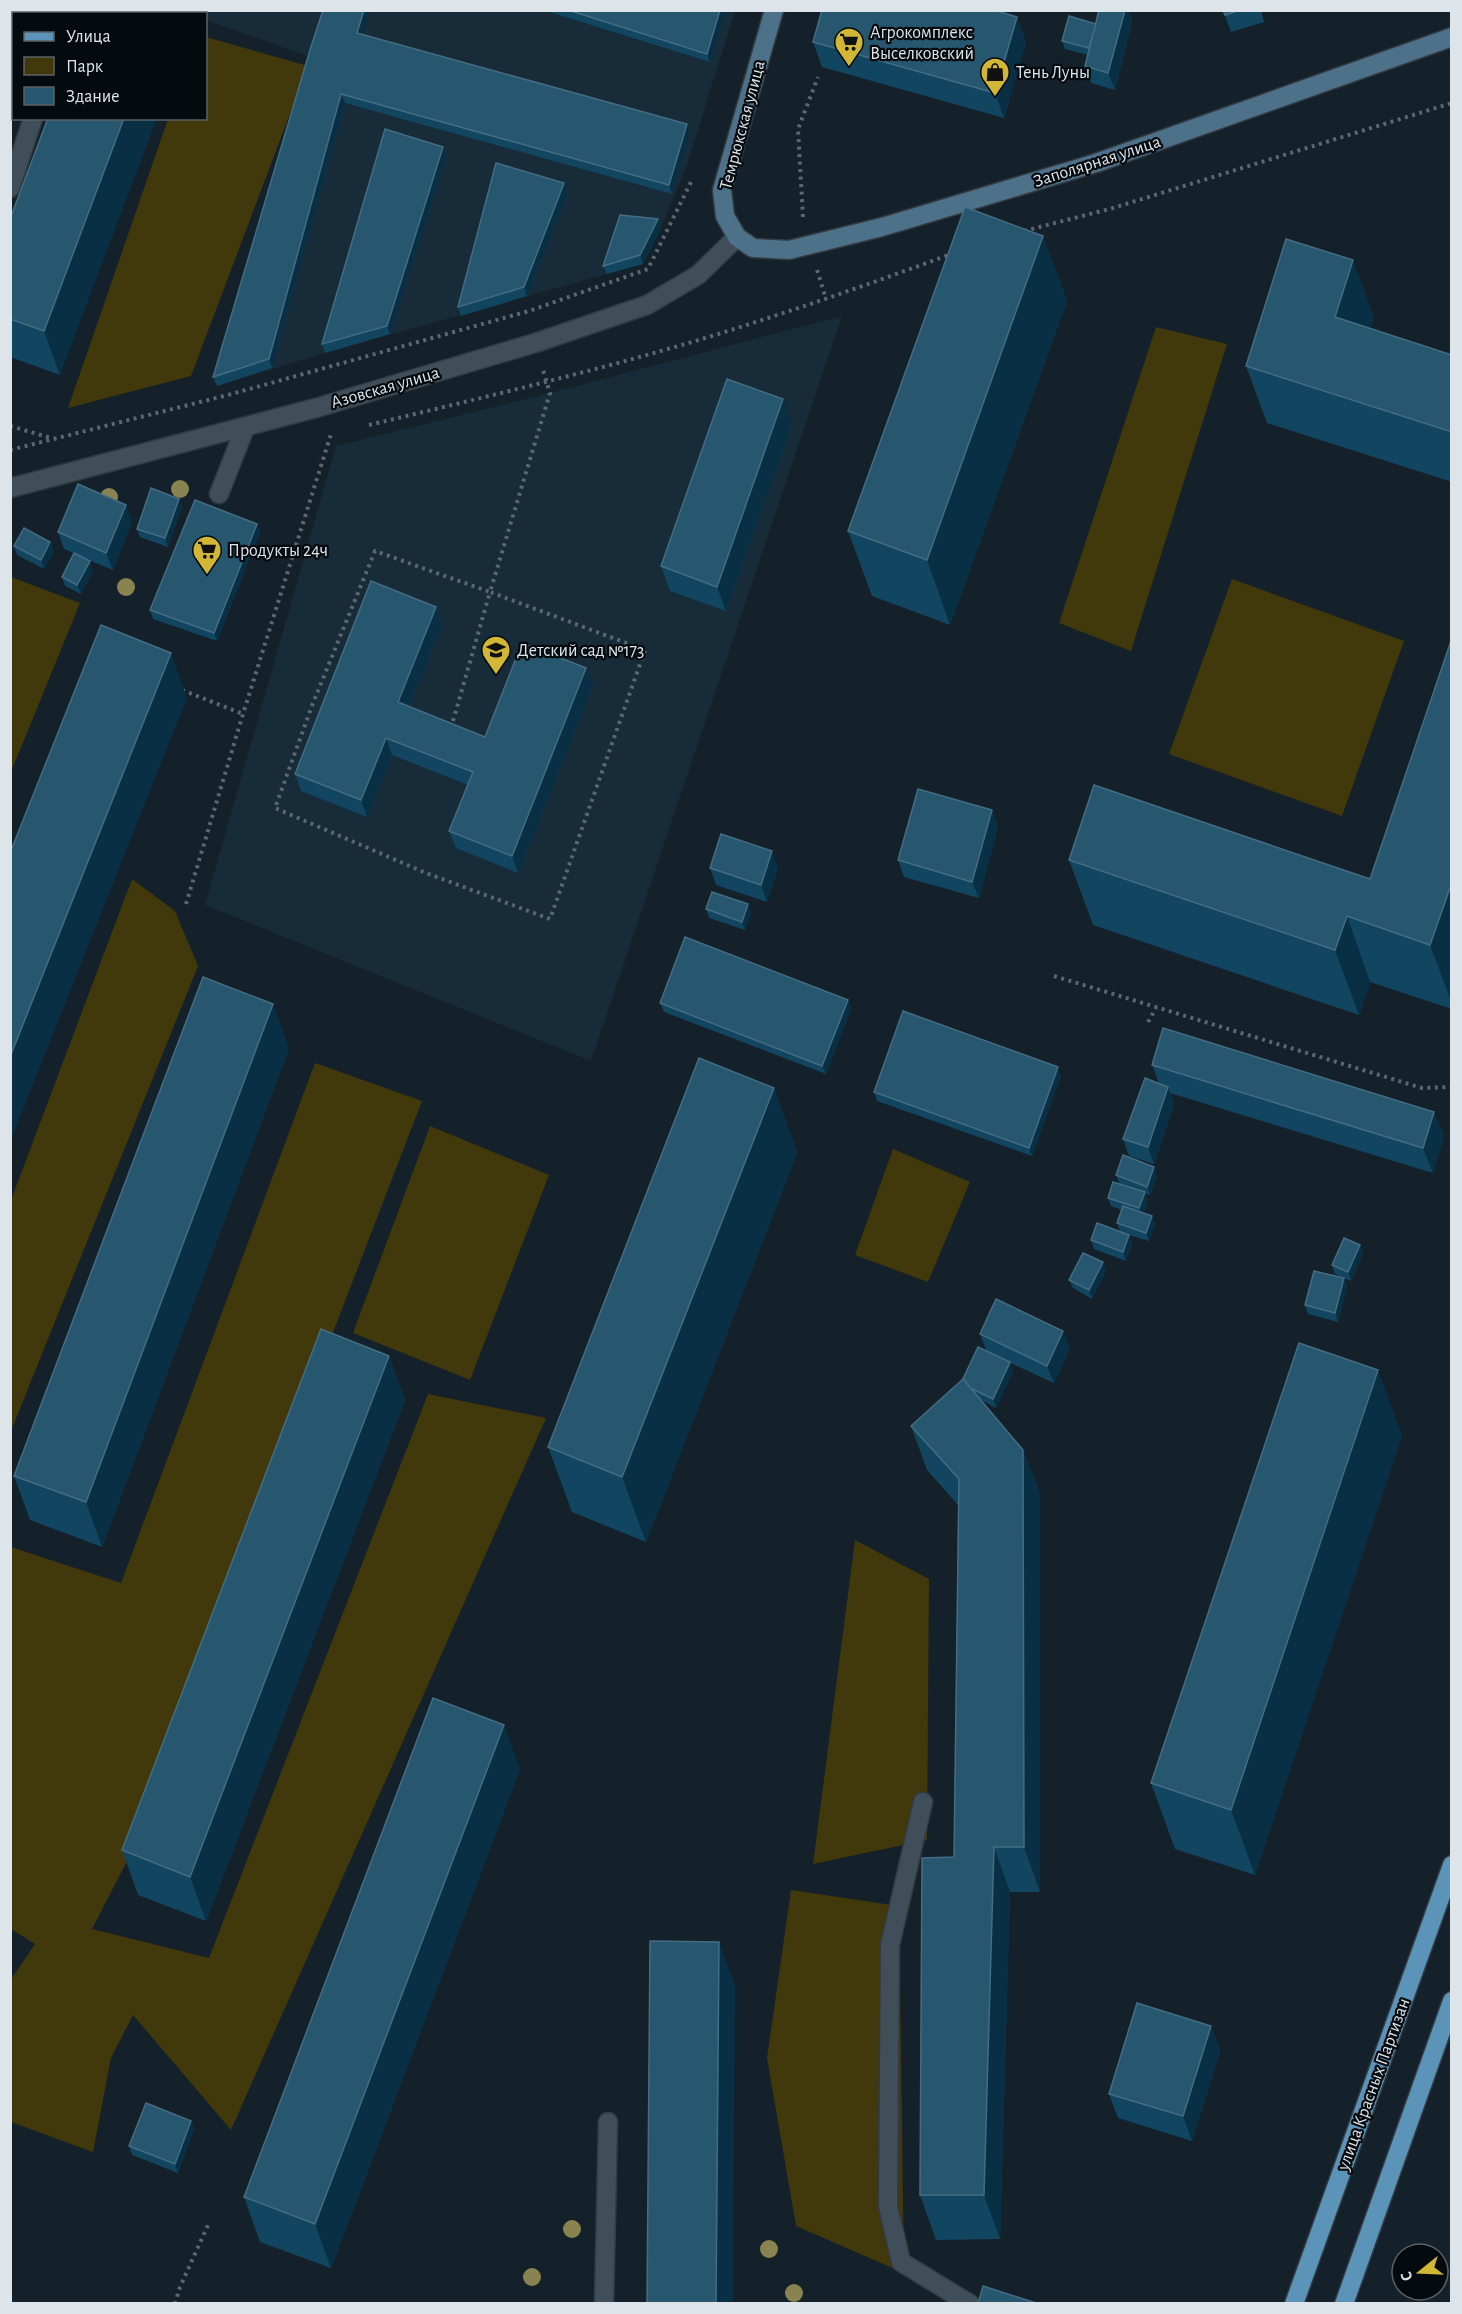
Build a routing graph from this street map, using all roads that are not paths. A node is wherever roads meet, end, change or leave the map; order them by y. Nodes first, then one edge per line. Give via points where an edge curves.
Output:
1 (774, 10) edge
2 (1452, 37) edge
3 (32, 120) edge
4 (10, 188) edge
5 (737, 237) junction
6 (245, 428) junction
7 (10, 488) edge
8 (219, 494) dead end
9 (923, 1802) dead end
10 (1452, 1865) edge
11 (1452, 2001) edge
12 (608, 2122) dead end
13 (604, 2304) edge
14 (970, 2304) edge
15 (1294, 2304) edge
16 (1344, 2304) edge

1 - 5 street, Темрюкская улица via 722,190 725,216
2 - 5 street, Заполярная улица via 1096,163 882,227 789,250 753,248
3 - 4 street
5 - 6 street, Азовская улица via 698,275 646,305 536,343
6 - 7 street, Азовская улица
6 - 8 street
9 - 14 street via 890,1945 888,2206 901,2262
10 - 15 main road, улица Красных Партизан
11 - 16 main road
12 - 13 street

